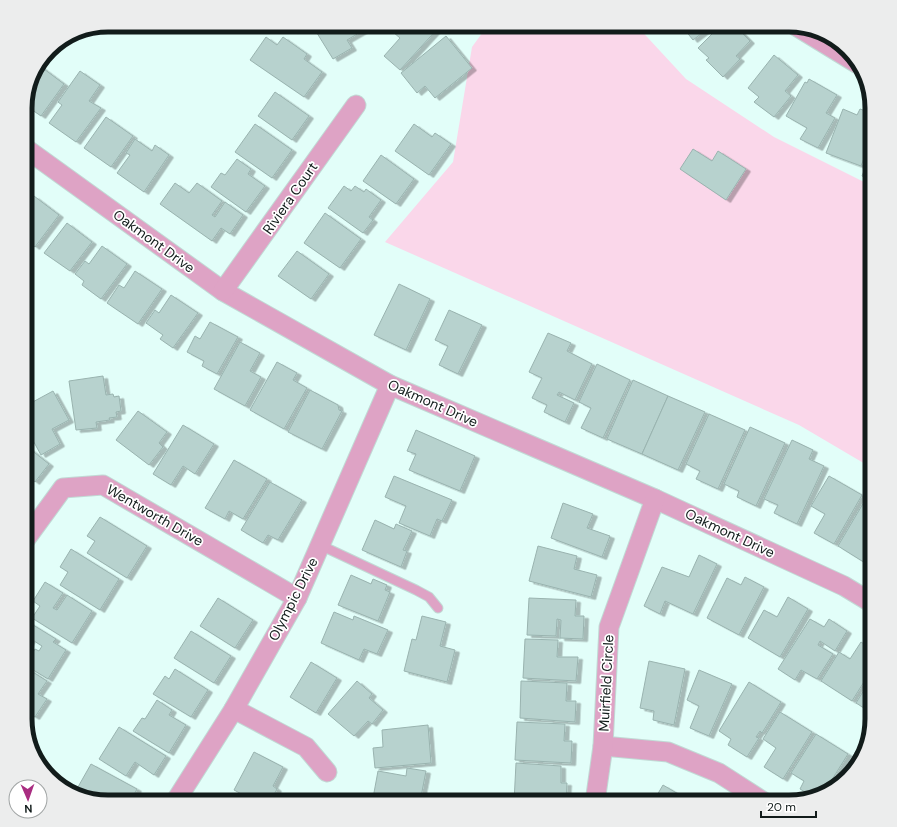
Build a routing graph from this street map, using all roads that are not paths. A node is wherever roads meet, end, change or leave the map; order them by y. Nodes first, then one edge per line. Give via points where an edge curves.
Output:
1 (813, 37) edge
2 (844, 55) edge
3 (356, 105) dead end
4 (32, 153) edge
5 (223, 291) junction
6 (390, 385) junction
7 (655, 499) junction
8 (32, 530) edge
9 (320, 545) junction
10 (297, 598) junction
11 (865, 599) edge
12 (438, 608) dead end
13 (234, 709) junction
14 (603, 746) junction
15 (327, 772) dead end
16 (179, 795) edge
17 (596, 795) edge
18 (753, 795) edge

1 - 2 street
3 - 5 street, Riviera Court
4 - 5 street, Oakmont Drive
5 - 6 street, Oakmont Drive
6 - 7 street, Oakmont Drive
6 - 9 street, Olympic Drive
7 - 11 street, Oakmont Drive via 844,586
7 - 14 street, Muirfield Circle via 609,627
8 - 10 street, Wentworth Drive via 63,488 103,485
9 - 10 street, Olympic Drive
9 - 12 lane via 416,590 429,597
10 - 13 street, Olympic Drive
13 - 15 street via 306,748
13 - 16 street, Olympic Drive
14 - 17 street, Muirfield Circle
14 - 18 street via 668,752 719,773

